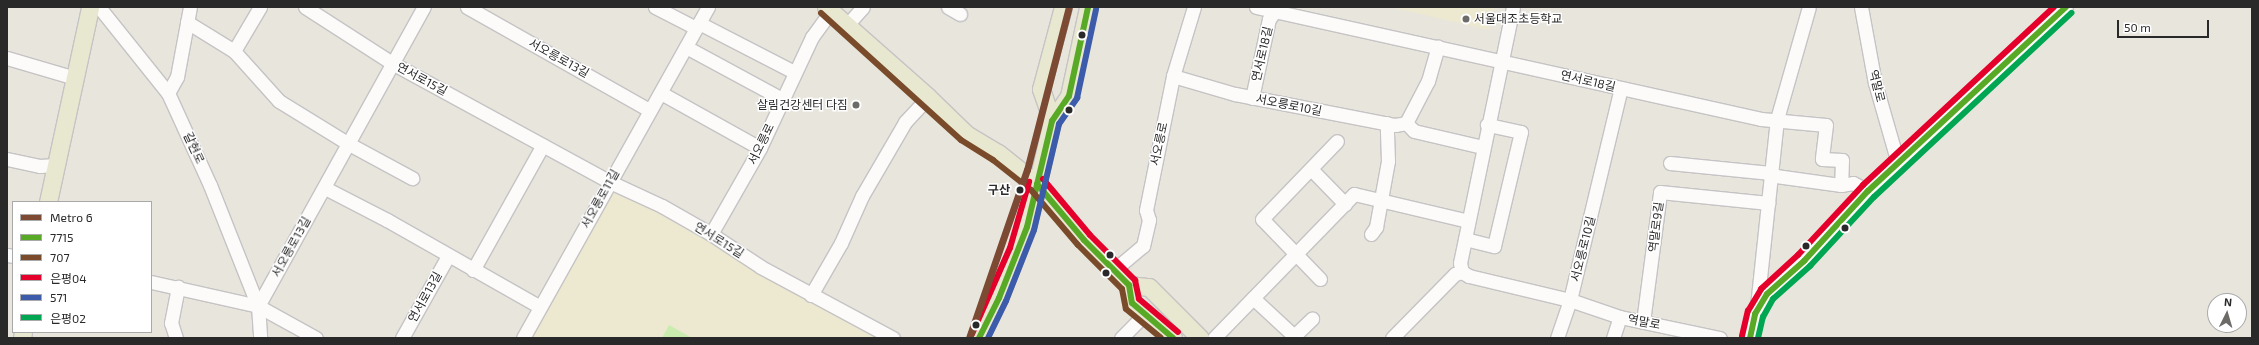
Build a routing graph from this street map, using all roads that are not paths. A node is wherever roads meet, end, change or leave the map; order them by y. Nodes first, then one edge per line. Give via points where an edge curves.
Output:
1 (90, 7) edge
2 (99, 7) edge
3 (190, 7) edge
4 (260, 7) edge
5 (304, 7) edge
6 (424, 7) edge
7 (467, 7) edge
8 (655, 7) edge
9 (708, 7) edge
10 (863, 7) edge
11 (948, 7) edge
12 (1063, 7) edge
13 (1088, 7) edge
14 (1194, 7) edge
15 (1256, 7) edge
16 (1513, 7) edge
17 (1809, 7) edge
18 (1861, 7) edge
19 (2066, 7) edge
20 (829, 9) edge
21 (1277, 9) edge
22 (960, 14) dead end
23 (187, 22) junction
24 (697, 26) junction
25 (846, 26) junction
26 (1438, 46) junction
27 (686, 47) junction
28 (234, 51) junction
29 (7, 58) edge
30 (1501, 61) junction
31 (392, 63) junction
32 (794, 72) junction
33 (1173, 76) junction
34 (75, 78) junction
35 (1621, 88) junction
36 (168, 93) junction
37 (661, 93) junction
38 (928, 97) junction
39 (1252, 98) junction
40 (782, 99) junction
41 (649, 110) junction
42 (1777, 119) junction
43 (1052, 121) junction
44 (1406, 123) junction
45 (1387, 124) junction
46 (1487, 125) junction
47 (1337, 141) dead end
48 (349, 144) junction
49 (543, 144) junction
50 (1483, 147) junction
51 (760, 148) junction
52 (7, 159) edge
53 (1670, 163) dead end
54 (1898, 163) junction
55 (55, 165) junction
56 (1311, 169) junction
57 (1771, 173) junction
58 (412, 178) dead end
59 (610, 182) junction
60 (1037, 184) junction
61 (1842, 185) junction
62 (324, 188) junction
63 (1868, 191) junction
64 (48, 201) edge
65 (1381, 202) junction
66 (1768, 203) junction
67 (1345, 204) junction
68 (1468, 221) junction
69 (711, 234) junction
70 (1371, 234) dead end
71 (1465, 239) junction
72 (1296, 254) junction
73 (448, 256) junction
74 (473, 270) junction
75 (1114, 270) junction
76 (1462, 272) junction
77 (1320, 279) dead end
78 (152, 282) edge
79 (1129, 285) junction
80 (178, 287) junction
81 (811, 295) junction
82 (1253, 298) junction
83 (1570, 300) junction
84 (258, 306) junction
85 (540, 307) junction
86 (1756, 312) junction
87 (1145, 314) junction
88 (1620, 318) junction
89 (1312, 320) dead end
90 (1643, 322) junction
91 (1293, 337) edge
92 (176, 338) edge
93 (260, 338) edge
94 (316, 338) edge
95 (402, 338) edge
96 (523, 338) edge
97 (893, 338) edge
98 (978, 338) edge
99 (1121, 338) edge
100 (1173, 338) edge
101 (1200, 338) edge
102 (1214, 338) edge
103 (1392, 338) edge
104 (1557, 338) edge
105 (1613, 338) edge
106 (1720, 338) edge
107 (1750, 338) edge

1 - 34 main road
2 - 36 street, 갈현로
3 - 23 street
4 - 28 street
5 - 31 street, 연서로15길
6 - 31 street, 서오릉로13길
7 - 41 street, 서오릉로13길
8 - 24 street
9 - 24 street, 서오릉로11길
10 - 25 street
11 - 22 street
12 - 43 main road via 1041,89
13 - 43 main road via 1069,96
14 - 33 street, 서오릉로
15 - 21 street, 연서로18길
16 - 30 street
17 - 42 street
18 - 54 street, 역말로 via 1875,83
19 - 54 street
20 - 25 main road, 서오릉로
20 - 32 street, 서오릉로
21 - 26 street, 연서로18길
21 - 39 street, 연서로18길 via 1269,19
23 - 28 street
23 - 36 street via 177,77
24 - 27 street, 서오릉로11길
24 - 32 street
25 - 38 main road, 서오릉로
26 - 30 street, 연서로18길
26 - 44 street via 1428,80
27 - 37 street, 서오릉로11길
27 - 40 street
28 - 48 street via 279,101
29 - 34 street
30 - 35 street, 연서로18길
30 - 46 street
31 - 48 street, 서오릉로13길
31 - 49 street, 연서로15길
32 - 40 street, 서오릉로
33 - 39 street, 서오릉로10길
33 - 75 street, 서오릉로 via 1146,210 1149,220 1143,246
34 - 55 main road
35 - 42 street, 연서로18길 via 1761,119
35 - 83 street, 서오릉로10길
36 - 84 street, 갈현로 via 210,185
37 - 41 street, 서오릉로11길
37 - 51 street
38 - 60 main road, 서오릉로 via 966,134 998,153
38 - 81 street via 901,129 862,196 841,243
39 - 45 street, 서오릉로10길
40 - 51 street, 서오릉로
41 - 59 street, 서오릉로11길
42 - 57 street
42 - 61 street, 연서로18길 via 1826,125 1822,158 1842,160
43 - 60 main road
44 - 45 street, 서오릉로10길
44 - 50 street via 1414,131
45 - 65 street via 1388,161
46 - 50 street
46 - 71 street via 1521,132 1494,246
47 - 56 street
48 - 58 street
48 - 62 street, 서오릉로13길
49 - 59 street, 연서로15길
49 - 74 street
50 - 68 street
51 - 69 street, 서오릉로
52 - 55 street via 40,166
53 - 57 street
54 - 63 street
55 - 64 main road
56 - 67 street
56 - 72 street via 1262,220
57 - 61 street via 1776,176
57 - 66 street
59 - 69 street, 연서로15길
59 - 85 street, 서오릉로11길
60 - 75 main road, 서오릉로 via 1084,240
60 - 98 main road via 1018,251 1000,298
61 - 63 street via 1854,183
62 - 73 street via 387,220
62 - 84 street, 서오릉로13길
63 - 86 street via 1799,266 1761,300
65 - 67 street via 1354,194
65 - 68 street
65 - 70 street via 1376,227
66 - 86 street
66 - 90 street, 역말로9길 via 1660,192
67 - 72 street
68 - 71 street
69 - 81 street, 연서로15길 via 761,267
71 - 76 street via 1460,263
72 - 77 street
72 - 82 street
73 - 74 street
73 - 95 street, 연서로13길
74 - 85 street
75 - 79 main road, 서오릉로
76 - 83 street via 1469,276
76 - 103 street via 1449,280
78 - 80 street
79 - 87 main road via 1132,303
79 - 101 main road via 1149,287
80 - 84 street
80 - 92 street via 171,323
81 - 97 street, 연서로15길
82 - 91 street
82 - 102 street
83 - 88 street, 역말로
83 - 104 street
84 - 93 street
84 - 94 street
85 - 96 street, 서오릉로11길
86 - 107 street
87 - 99 street
87 - 100 main road
88 - 90 street, 역말로
88 - 105 street
89 - 91 street
90 - 106 street, 역말로

